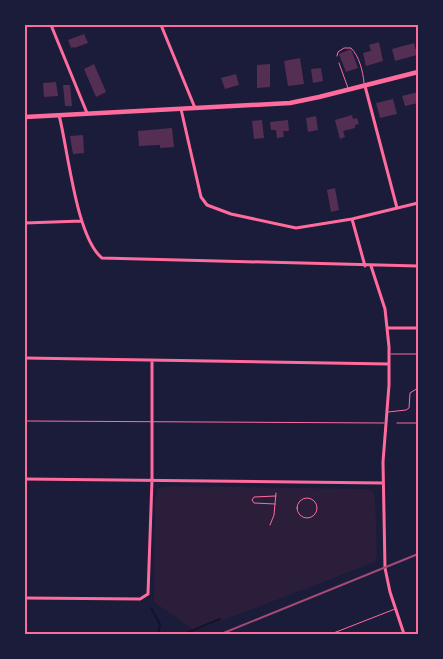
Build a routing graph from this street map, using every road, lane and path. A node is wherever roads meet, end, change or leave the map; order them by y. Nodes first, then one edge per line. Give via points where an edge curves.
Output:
1 (51, 25) edge
2 (160, 25) edge
3 (337, 56) dead end
4 (339, 63) dead end
5 (418, 72) edge
6 (365, 86) junction
7 (349, 90) junction
8 (195, 108) junction
9 (181, 109) junction
10 (87, 113) junction
11 (59, 115) junction
12 (25, 117) edge
13 (418, 203) edge
14 (397, 208) junction
15 (352, 219) junction
16 (81, 221) junction
17 (25, 223) edge
18 (365, 266) junction
19 (372, 266) junction
20 (418, 266) edge
21 (387, 328) junction
22 (418, 328) edge
23 (389, 354) junction
24 (418, 354) edge
25 (25, 358) edge
26 (152, 360) junction
27 (389, 364) junction
28 (418, 388) edge
29 (387, 412) junction
30 (25, 421) edge
31 (152, 422) junction
32 (397, 423) dead end
33 (418, 423) edge
34 (386, 424) junction
35 (25, 479) edge
36 (152, 480) junction
37 (383, 483) junction
38 (276, 493) dead end
39 (306, 493) dead end
40 (276, 496) junction
41 (306, 498) junction
42 (276, 504) junction
43 (270, 525) dead end
44 (25, 598) edge
45 (396, 609) junction
46 (331, 634) edge
47 (404, 634) edge

1 - 10 street
2 - 8 street
3 - 6 lane via 344,48 354,50
4 - 7 lane
5 - 6 main road
6 - 7 main road
6 - 14 street
7 - 8 main road via 291,102
8 - 9 main road
9 - 10 main road
9 - 15 street via 201,196 207,204 231,214 296,228
10 - 11 main road
11 - 12 main road
11 - 16 street
13 - 14 street
14 - 15 street
15 - 18 street
16 - 17 street
16 - 18 street via 104,260
18 - 19 street
19 - 20 street
19 - 21 street via 385,309
21 - 22 street
21 - 23 street
23 - 24 lane
23 - 27 street
25 - 26 street
26 - 27 street
26 - 31 street
27 - 29 street
28 - 29 lane via 410,393 409,408
29 - 34 street
30 - 31 lane
31 - 34 lane
31 - 36 street
32 - 33 lane
34 - 37 street
35 - 36 street
36 - 37 street
36 - 44 street via 148,594 140,599
37 - 45 street via 385,568
38 - 40 path
39 - 41 path
40 - 42 path
40 - 42 path via 254,497 252,500 254,503
41 - 41 path via 298,503 297,510 300,516 307,518 315,513 317,507
42 - 43 path
45 - 46 lane
45 - 47 street

